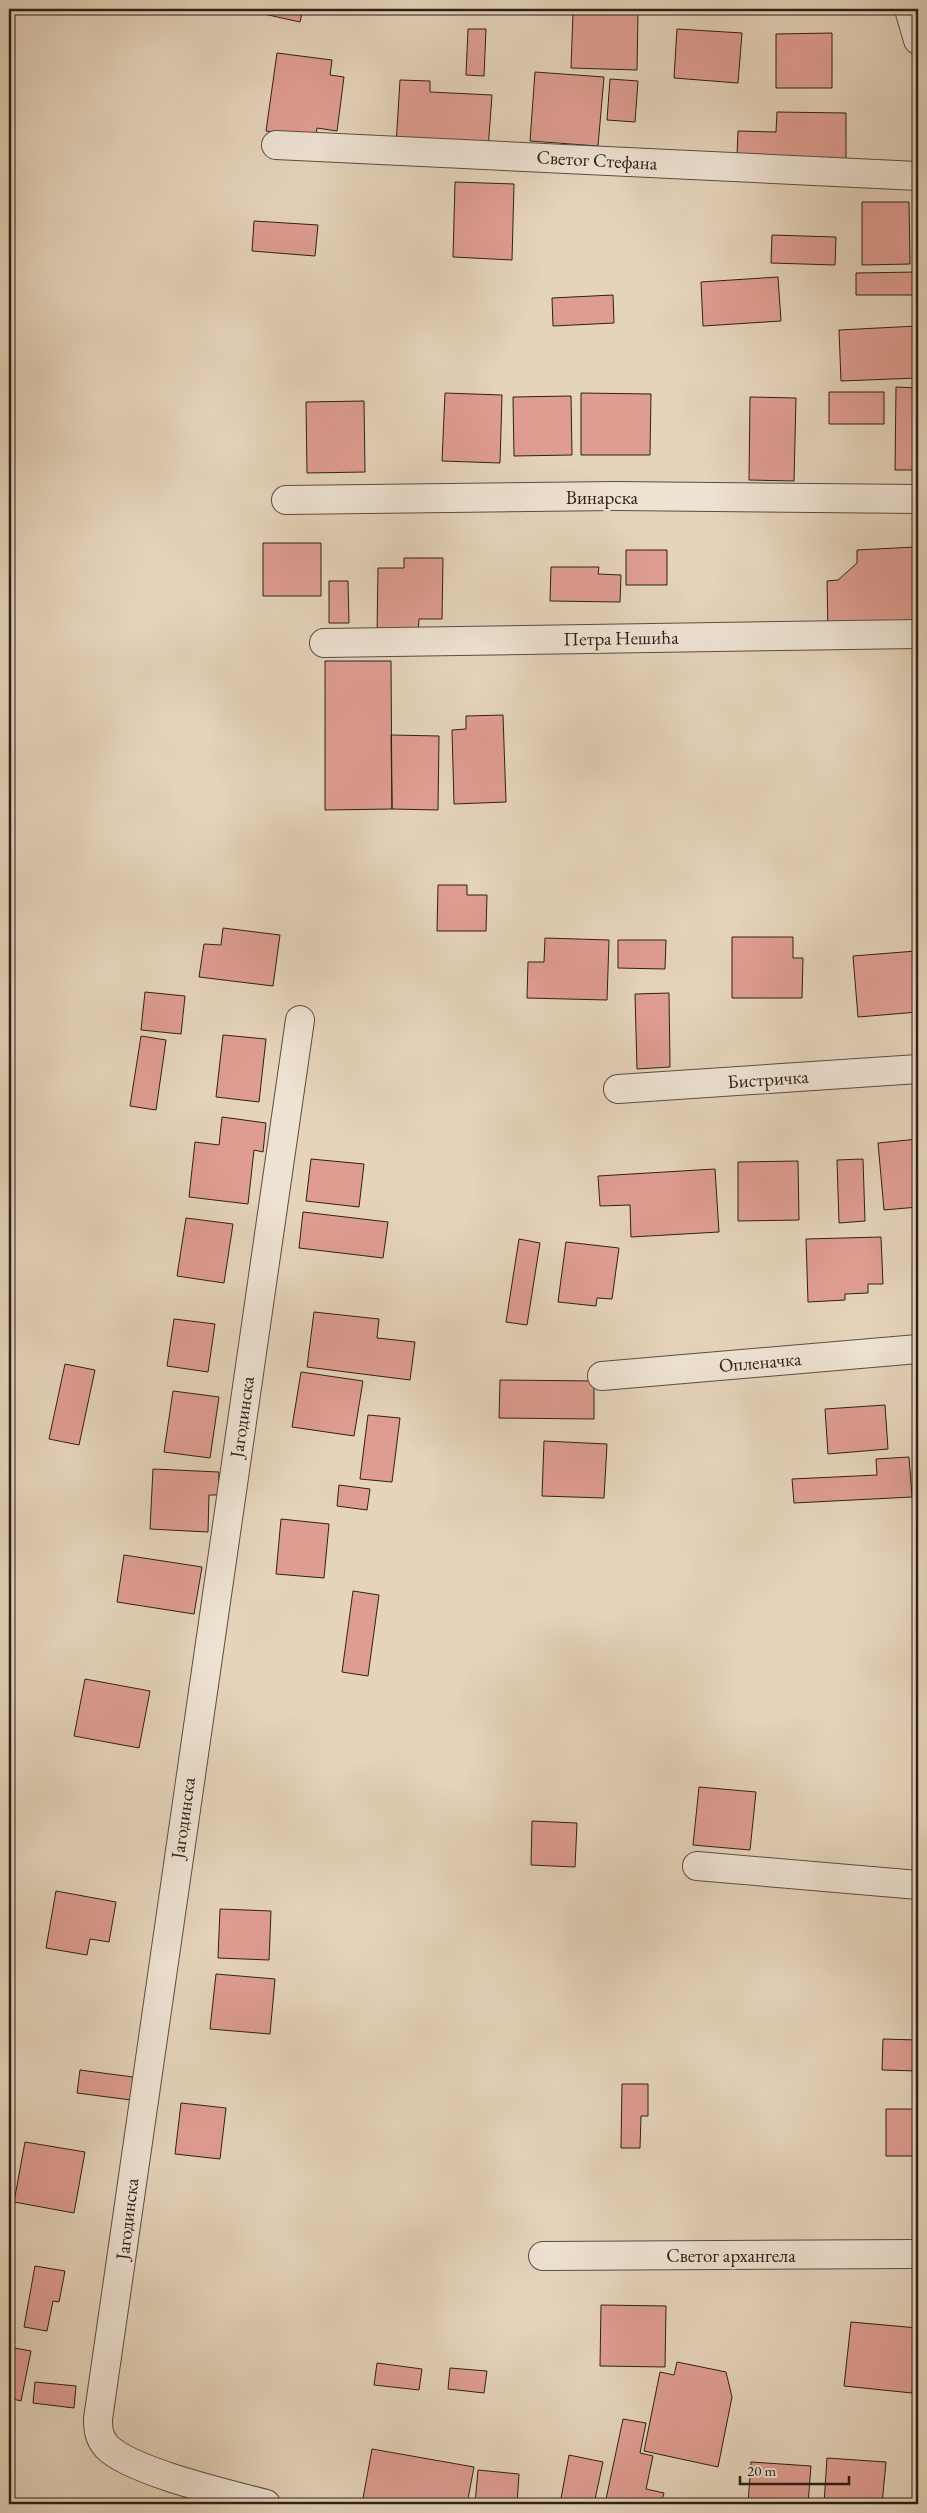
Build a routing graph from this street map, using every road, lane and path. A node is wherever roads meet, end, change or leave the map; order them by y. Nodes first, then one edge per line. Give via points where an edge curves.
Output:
1 (909, 9) edge
2 (918, 40) edge
3 (276, 145) dead end
4 (918, 176) edge
5 (918, 499) edge
6 (286, 500) dead end
7 (918, 634) edge
8 (324, 643) dead end
9 (300, 1020) dead end
10 (918, 1069) edge
11 (618, 1089) dead end
12 (918, 1349) edge
13 (602, 1376) dead end
14 (697, 1866) dead end
15 (918, 1884) edge
16 (918, 2254) edge
17 (543, 2256) dead end
18 (266, 2504) edge

1 - 2 street
3 - 4 street, Светог Стефана
5 - 6 street, Винарска via 616,496
7 - 8 street, Петра Нешића
9 - 18 street, Јагодинска via 98,2419 99,2434 108,2447 142,2467
10 - 11 street, Бистричка
12 - 13 street, Опленачка
14 - 15 street
16 - 17 street, Светог архангела

